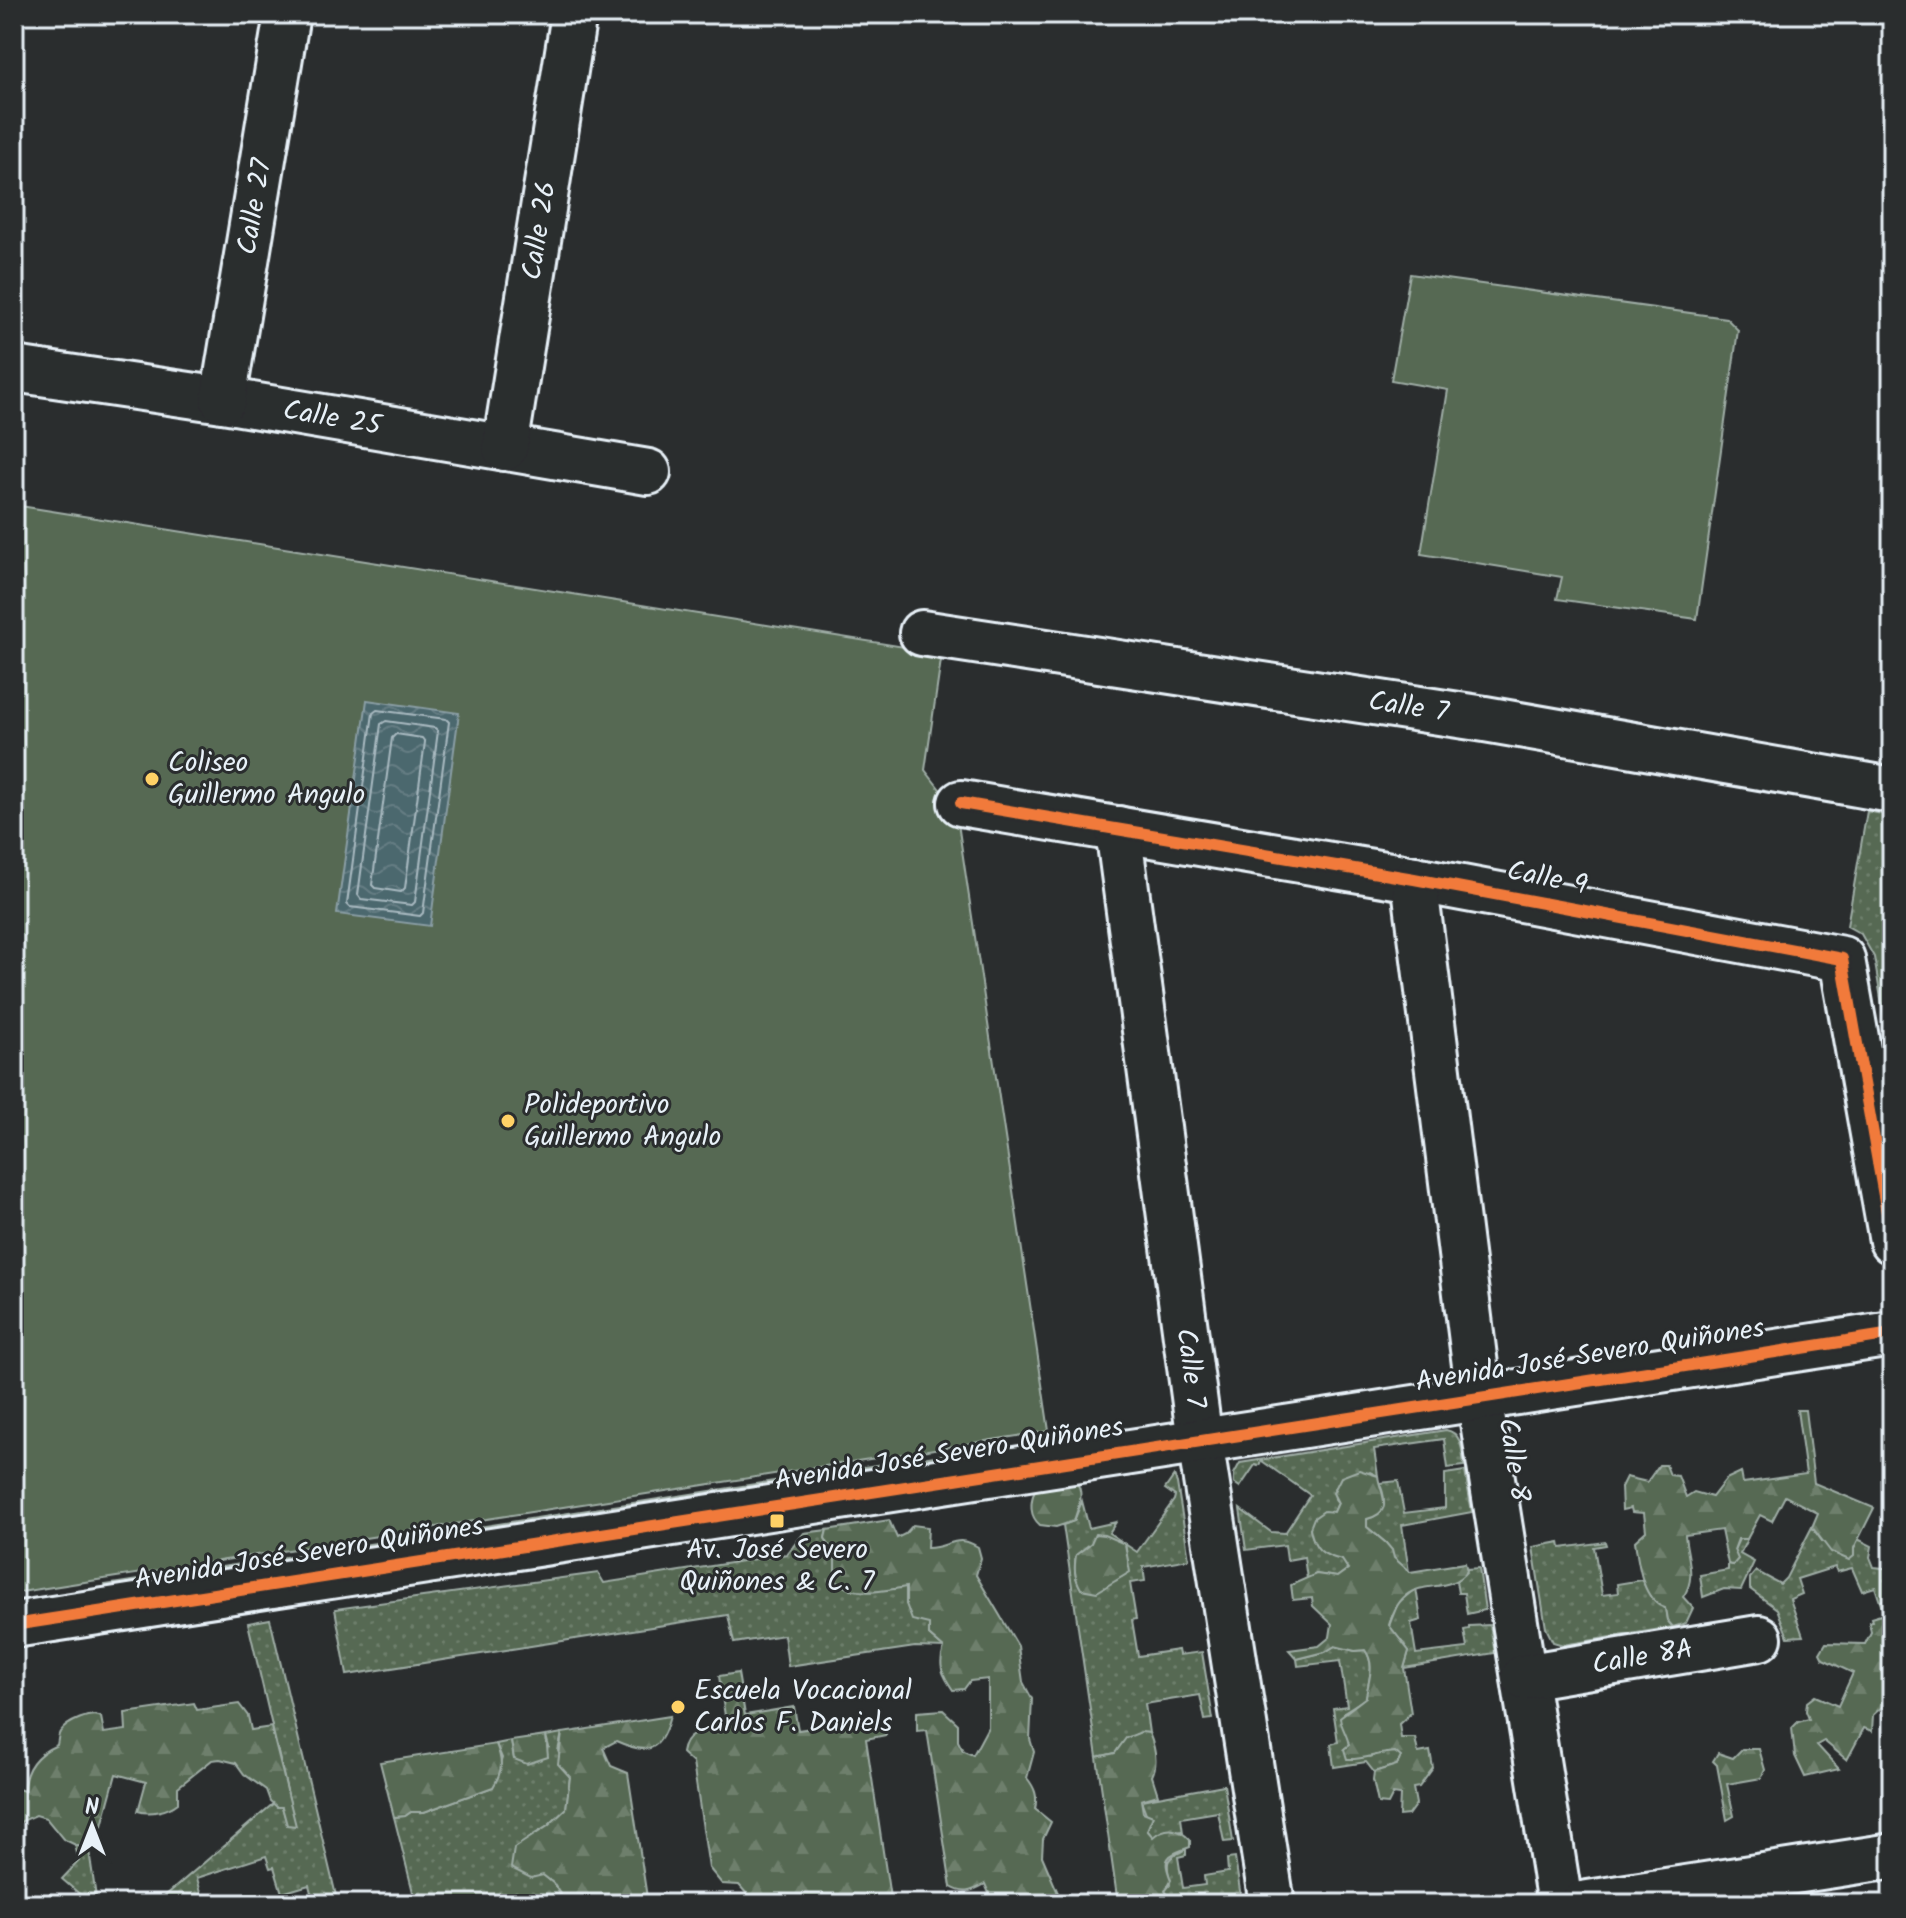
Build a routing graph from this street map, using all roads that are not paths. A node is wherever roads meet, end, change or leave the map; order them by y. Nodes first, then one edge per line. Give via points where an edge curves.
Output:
1 (287, 14) edge
2 (574, 14) edge
3 (14, 369) edge
4 (223, 400) junction
5 (505, 448) junction
6 (648, 472) dead end
7 (922, 633) dead end
8 (1892, 790) edge
9 (961, 803) dead end
10 (1118, 829) junction
11 (1414, 879) junction
12 (1892, 1241) edge
13 (1892, 1334) edge
14 (1479, 1397) junction
15 (1200, 1441) junction
16 (14, 1625) edge
17 (1759, 1638) dead end
18 (1524, 1677) junction
19 (1892, 1856) edge
20 (1763, 1876) junction
21 (1272, 1904) edge
22 (1560, 1904) edge
23 (1582, 1904) edge
24 (1805, 1904) edge

1 - 4 street, Calle 27
2 - 5 street, Calle 26
3 - 4 street, Calle 25
4 - 5 street, Calle 25
5 - 6 street, Calle 25
7 - 8 street, Calle 7 via 1485,719
9 - 10 street, Calle 9
10 - 11 street, Calle 9
10 - 15 street, Calle 7
11 - 12 street, Calle 9 via 1842,959
11 - 14 street, Calle 8
13 - 14 street, Avenida José Severo Quiñones
14 - 15 street, Avenida José Severo Quiñones
14 - 18 street, Calle 8
15 - 16 street, Avenida José Severo Quiñones
15 - 21 street, Calle 7
17 - 18 street, Calle 8A
18 - 22 street, Calle 8
19 - 20 street
20 - 23 street
20 - 24 street

